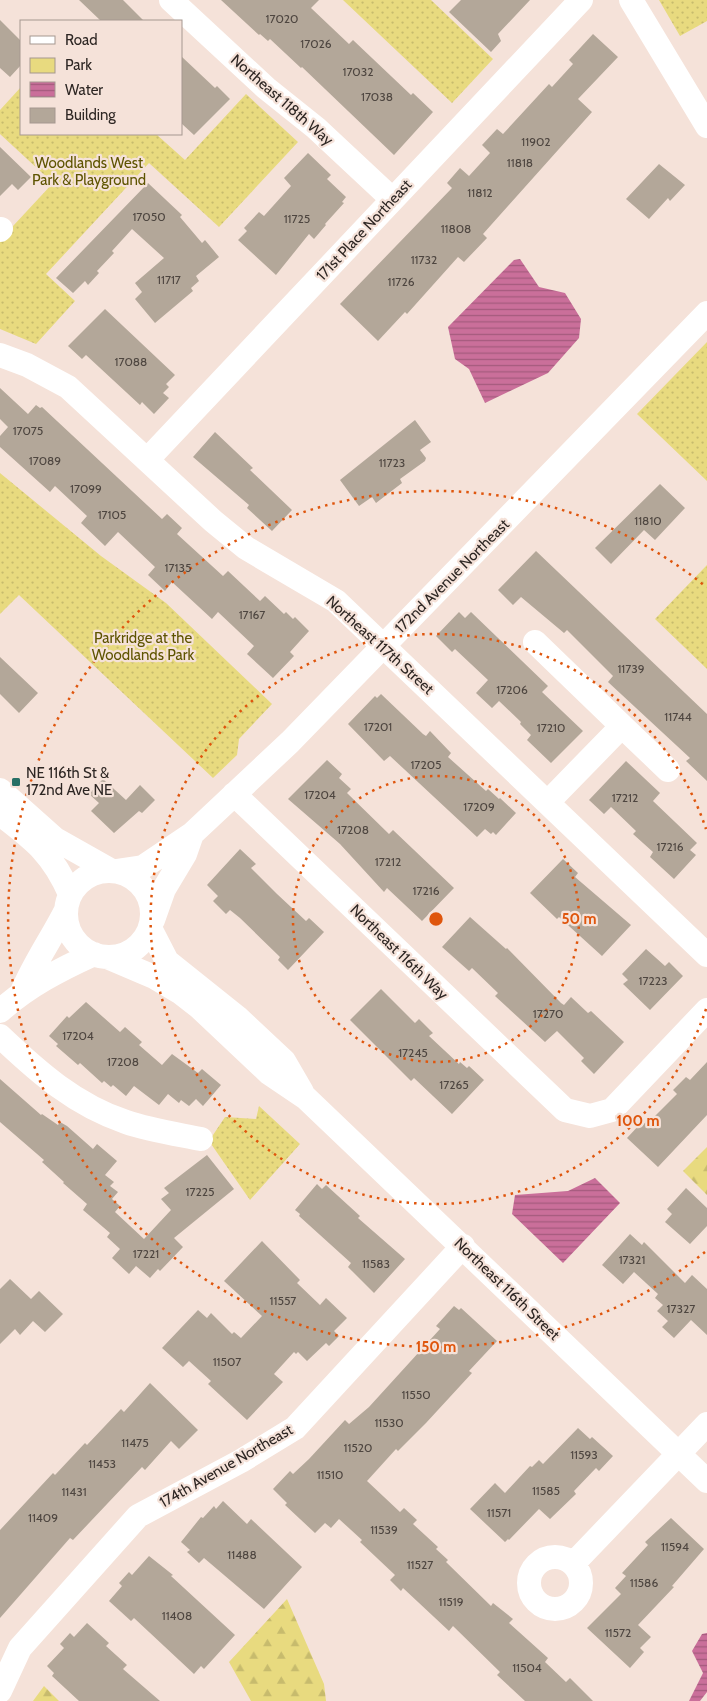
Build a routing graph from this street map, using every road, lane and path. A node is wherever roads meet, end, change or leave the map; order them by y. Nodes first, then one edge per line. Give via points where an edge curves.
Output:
1 (171, 0) edge
2 (581, 0) edge
3 (631, 0) edge
4 (707, 126) edge
5 (392, 199) junction
6 (707, 313) edge
7 (0, 355) edge
8 (147, 460) junction
9 (535, 642) dead end
10 (384, 645) junction
11 (622, 726) junction
12 (668, 770) dead end
13 (0, 790) edge
14 (234, 794) junction
15 (548, 802) junction
16 (0, 814) edge
17 (192, 834) junction
18 (113, 870) junction
19 (68, 902) junction
20 (151, 925) junction
21 (707, 955) edge
22 (100, 956) junction
23 (22, 992) junction
24 (707, 1010) edge
25 (0, 1011) edge
26 (0, 1036) edge
27 (306, 1098) junction
28 (201, 1139) dead end
29 (463, 1246) junction
30 (707, 1424) edge
31 (678, 1453) junction
32 (707, 1481) edge
33 (574, 1564) dead end
34 (0, 1691) edge

1 - 5 street, Northeast 118th Way
2 - 5 street, 171st Place Northeast
3 - 4 street
5 - 8 street, 171st Place Northeast
6 - 10 street, 172nd Avenue Northeast
7 - 8 street, Northeast 117th Street via 68,387
8 - 10 street, Northeast 117th Street via 246,548 336,601
9 - 11 street
10 - 14 street, 172nd Avenue Northeast via 290,742
10 - 15 street, Northeast 117th Street
11 - 12 street
11 - 15 street
13 - 18 street via 55,839
14 - 17 street, 172nd Avenue Northeast
14 - 24 street, Northeast 116th Way via 565,1110 590,1116 612,1110
15 - 21 street, Northeast 117th Street
16 - 19 street via 41,846 54,862
17 - 18 street, 172nd Avenue Northeast via 143,867
17 - 20 street, 172nd Avenue Northeast via 164,889
18 - 19 street via 94,872 80,881
18 - 20 street via 129,875 144,889 152,908
19 - 22 street via 67,924 72,937 82,947
19 - 23 street
20 - 22 street via 145,938 133,949 118,956
20 - 27 street, Northeast 116th Street via 167,961 237,1017 284,1061
22 - 23 street via 57,971
22 - 27 street, Northeast 116th Street via 154,977 180,993 269,1074
23 - 25 street
26 - 28 street via 29,1065 90,1108 126,1123
27 - 29 street, Northeast 116th Street
29 - 31 street, Northeast 116th Street
29 - 34 street, 174th Avenue Northeast via 295,1428 138,1516 20,1648
30 - 31 street
31 - 32 street, Northeast 116th Street
31 - 33 street

